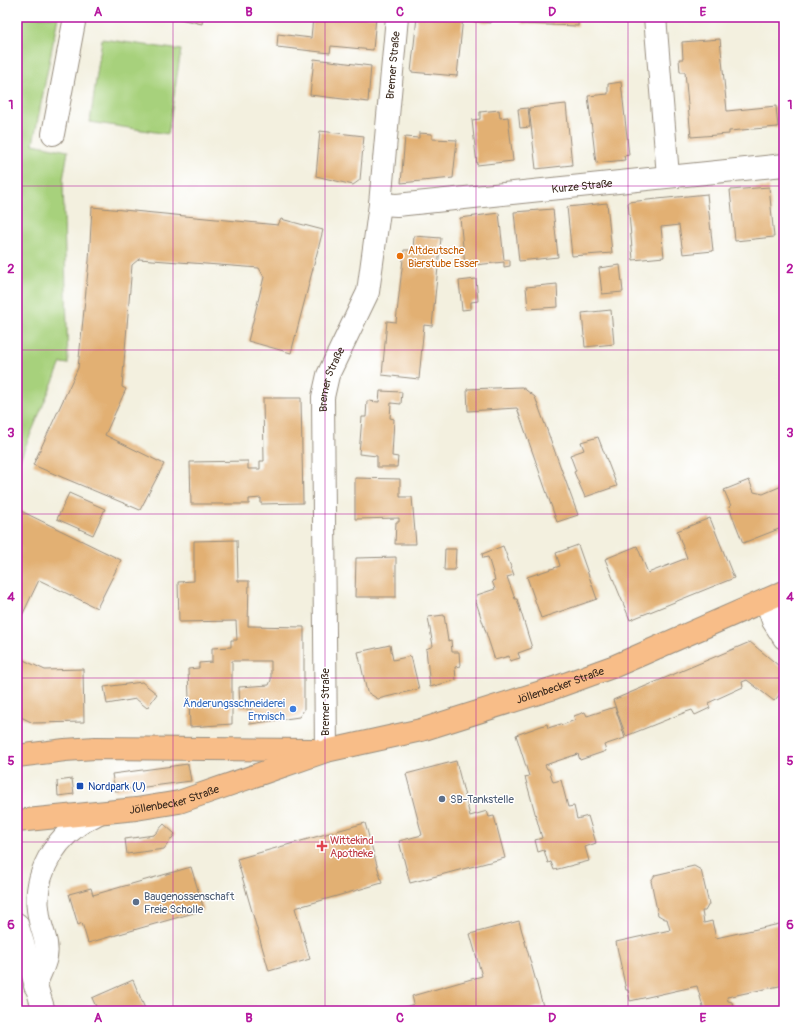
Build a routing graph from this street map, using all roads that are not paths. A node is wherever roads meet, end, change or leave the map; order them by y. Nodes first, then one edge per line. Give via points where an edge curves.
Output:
1 (75, 17) edge
2 (397, 17) edge
3 (655, 17) edge
4 (53, 134) dead end
5 (784, 165) edge
6 (668, 176) junction
7 (380, 204) junction
8 (775, 596) edge
9 (784, 638) edge
10 (326, 751) junction
11 (17, 756) edge
12 (99, 813) junction
13 (17, 821) edge
14 (17, 924) edge
15 (35, 986) junction
16 (44, 1011) edge

1 - 4 street
2 - 7 street, Bremer Straße
3 - 6 street
5 - 6 street, Kurze Straße
6 - 7 street, Kurze Straße via 397,205
7 - 10 street, Bremer Straße via 368,292 328,375 323,397
8 - 9 street via 773,621
8 - 10 main road, Jöllenbecker Straße via 615,666 554,688 421,730
10 - 11 main road, Jöllenbecker Straße via 95,748
10 - 12 main road, Jöllenbecker Straße via 179,802
12 - 13 main road, Jöllenbecker Straße
12 - 15 street via 78,825 65,837 50,856 39,877 38,915 46,941 46,957
14 - 15 street
15 - 16 street

